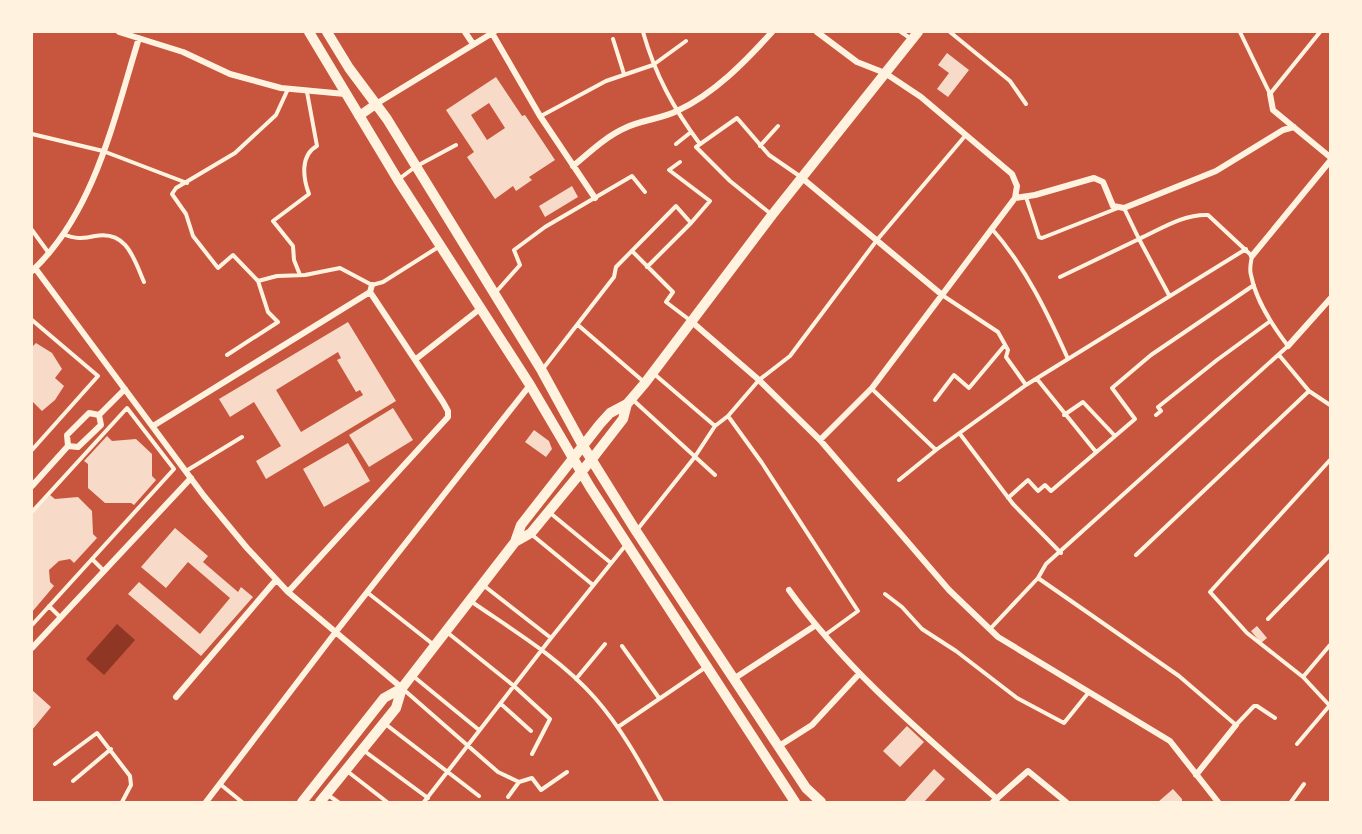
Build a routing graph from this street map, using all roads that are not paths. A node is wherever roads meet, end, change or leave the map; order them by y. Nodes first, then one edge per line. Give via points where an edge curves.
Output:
1 (119, 32) edge
2 (309, 32) edge
3 (327, 32) edge
4 (465, 32) edge
5 (493, 32) edge
6 (643, 32) edge
7 (772, 32) edge
8 (817, 32) edge
9 (901, 32) edge
10 (950, 32) edge
11 (1240, 32) edge
12 (1320, 32) edge
13 (915, 36) edge
14 (139, 38) junction
15 (613, 39) dead end
16 (686, 41) dead end
17 (473, 44) junction
18 (653, 65) junction
19 (885, 73) junction
20 (624, 74) junction
21 (288, 89) junction
22 (307, 92) junction
23 (1270, 93) junction
24 (346, 94) junction
25 (376, 104) junction
26 (1026, 104) dead end
27 (677, 111) junction
28 (359, 116) junction
29 (540, 116) junction
30 (778, 126) dead end
31 (1294, 127) junction
32 (691, 132) junction
33 (32, 134) edge
34 (965, 136) junction
35 (676, 144) dead end
36 (700, 144) junction
37 (456, 145) dead end
38 (760, 146) junction
39 (103, 151) junction
40 (1330, 159) edge
41 (680, 162) dead end
42 (573, 166) junction
43 (415, 167) junction
44 (802, 178) junction
45 (399, 180) junction
46 (187, 183) junction
47 (645, 192) dead end
48 (1026, 197) junction
49 (595, 198) junction
50 (1015, 198) junction
51 (1121, 208) junction
52 (772, 215) junction
53 (691, 224) junction
54 (992, 229) junction
55 (32, 230) edge
56 (63, 234) junction
57 (1138, 239) junction
58 (877, 240) junction
59 (441, 245) junction
60 (1246, 249) junction
61 (632, 250) junction
62 (48, 252) junction
63 (1252, 256) junction
64 (647, 267) junction
65 (33, 270) edge
66 (300, 275) junction
67 (1060, 277) dead end
68 (258, 281) junction
69 (144, 282) dead end
70 (1254, 285) junction
71 (371, 289) junction
72 (494, 294) junction
73 (941, 294) junction
74 (1169, 295) junction
75 (1330, 299) edge
76 (482, 307) junction
77 (32, 320) edge
78 (692, 322) junction
79 (1269, 322) junction
80 (578, 325) junction
81 (1005, 345) junction
82 (1288, 346) junction
83 (228, 355) dead end
84 (1280, 355) junction
85 (416, 359) junction
86 (1068, 359) junction
87 (542, 371) junction
88 (652, 373) junction
89 (1037, 379) junction
90 (759, 380) junction
91 (645, 383) junction
92 (530, 385) junction
93 (1026, 386) junction
94 (872, 388) junction
95 (126, 389) junction
96 (1309, 392) junction
97 (935, 400) dead end
98 (629, 401) junction
99 (1330, 405) edge
100 (99, 415) junction
101 (1064, 415) junction
102 (1156, 415) dead end
103 (728, 416) junction
104 (153, 426) junction
105 (715, 426) junction
106 (960, 434) junction
107 (1115, 436) junction
108 (242, 437) dead end
109 (820, 440) junction
110 (68, 446) junction
111 (583, 446) junction
112 (32, 450) edge
113 (936, 450) junction
114 (1096, 452) junction
115 (694, 458) junction
116 (591, 459) junction
117 (574, 460) junction
118 (1330, 460) edge
119 (186, 471) junction
120 (580, 472) junction
121 (716, 475) dead end
122 (191, 478) junction
123 (899, 480) dead end
124 (32, 486) edge
125 (1008, 498) junction
126 (32, 512) edge
127 (548, 512) junction
128 (636, 531) junction
129 (531, 533) junction
130 (515, 542) junction
131 (627, 544) junction
132 (1061, 553) junction
133 (1136, 555) dead end
134 (1330, 555) edge
135 (92, 559) junction
136 (611, 563) junction
137 (103, 570) junction
138 (1038, 578) junction
139 (276, 580) junction
140 (483, 585) junction
141 (593, 585) junction
142 (789, 590) dead end
143 (288, 592) junction
144 (368, 593) junction
145 (885, 594) dead end
146 (470, 600) junction
147 (49, 606) junction
148 (60, 617) junction
149 (1269, 620) dead end
150 (32, 625) edge
151 (816, 625) junction
152 (990, 629) junction
153 (446, 631) junction
154 (335, 633) junction
155 (825, 635) junction
156 (551, 638) junction
157 (605, 644) dead end
158 (1330, 645) edge
159 (435, 646) junction
160 (622, 646) dead end
161 (32, 648) edge
162 (542, 650) junction
163 (706, 666) junction
164 (859, 674) junction
165 (412, 676) junction
166 (1303, 677) junction
167 (735, 678) junction
168 (576, 679) junction
169 (514, 686) junction
170 (402, 688) junction
171 (1090, 692) junction
172 (176, 697) dead end
173 (659, 699) junction
174 (501, 704) junction
175 (1330, 705) edge
176 (1275, 718) dead end
177 (383, 723) junction
178 (1236, 725) junction
179 (618, 727) junction
180 (480, 730) junction
181 (531, 731) dead end
182 (1297, 744) dead end
183 (469, 745) junction
184 (779, 746) junction
185 (111, 749) junction
186 (362, 750) junction
187 (532, 754) dead end
188 (55, 764) dead end
189 (346, 770) junction
190 (448, 772) junction
191 (567, 772) dead end
192 (1196, 775) junction
193 (73, 781) dead end
194 (519, 782) junction
195 (220, 784) junction
196 (1304, 784) dead end
197 (479, 796) dead end
198 (508, 797) dead end
199 (324, 798) edge
200 (428, 798) junction
201 (816, 801) edge
202 (995, 801) edge
203 (122, 802) edge
204 (206, 802) edge
205 (242, 802) edge
206 (302, 802) edge
207 (338, 802) edge
208 (387, 802) edge
209 (424, 802) edge
210 (662, 802) edge
211 (795, 802) edge
212 (1066, 802) edge
213 (1218, 802) edge
214 (1291, 802) edge

1 - 14 street
2 - 24 main road
3 - 25 main road
4 - 17 street
5 - 17 street
5 - 29 street
6 - 18 lane
7 - 27 street via 719,84
8 - 19 street via 857,62
9 - 13 lane
10 - 26 lane via 1010,81
11 - 23 lane
12 - 23 lane
13 - 19 main road
14 - 21 street via 183,52 230,74
14 - 39 street
15 - 20 lane
16 - 18 lane
17 - 25 street
18 - 20 lane
18 - 27 lane
19 - 34 street via 921,97
19 - 44 main road
20 - 29 lane
21 - 22 street
21 - 46 lane via 276,114 235,153
22 - 24 street
22 - 66 lane via 317,146 306,156 304,180 309,194 273,221 293,246
23 - 31 street via 1273,110
24 - 28 main road
25 - 28 street
25 - 43 main road
27 - 32 lane
27 - 42 street via 626,127
28 - 45 main road
29 - 42 street
30 - 38 lane
31 - 40 street
31 - 51 street via 1216,171
32 - 35 lane
32 - 36 lane
33 - 39 lane
34 - 50 street via 1012,174 1017,186
34 - 58 lane
36 - 38 lane via 737,118
36 - 52 lane via 696,147 730,181
37 - 43 lane
38 - 44 lane
39 - 46 lane
39 - 56 street via 84,199
40 - 63 street
41 - 53 lane via 669,170 710,201
42 - 49 street
43 - 45 lane
43 - 72 main road
44 - 52 main road
44 - 58 street
45 - 59 main road
46 - 68 lane via 172,194 186,214 193,236 218,268 234,255
47 - 49 lane via 632,176
48 - 50 street
48 - 51 street via 1094,178 1103,182 1110,202
48 - 51 lane via 1042,238
49 - 72 lane via 514,250 520,265
50 - 54 street
51 - 57 lane
52 - 78 main road
53 - 61 lane via 676,206
53 - 64 lane
54 - 73 street
54 - 86 lane via 1009,248
55 - 62 lane
56 - 62 street
56 - 69 lane via 74,239 116,236 125,244
57 - 60 lane via 1173,222 1208,215
57 - 67 lane
57 - 74 lane
58 - 73 street
58 - 90 lane via 790,356
59 - 71 lane
59 - 76 main road
60 - 63 lane
60 - 74 lane
61 - 64 lane
61 - 80 lane via 616,267 614,277
62 - 65 street
63 - 70 lane via 1250,273
64 - 78 lane via 674,292 666,302
65 - 95 street
66 - 68 lane
66 - 71 lane via 339,267
68 - 83 lane via 268,312 278,322
70 - 79 lane
70 - 107 lane via 1151,355 1113,388 1135,419
71 - 85 street
71 - 104 street
72 - 87 main road
73 - 81 lane via 998,332
73 - 94 street
74 - 86 lane
75 - 82 street
76 - 85 street
76 - 92 main road
77 - 112 lane via 98,376
78 - 88 main road
78 - 90 street
79 - 82 lane
79 - 102 lane via 1158,407 1161,411
80 - 87 lane
80 - 91 lane
81 - 93 lane via 1006,357
81 - 97 lane via 969,388 954,375
82 - 84 lane
84 - 96 lane
84 - 132 lane
85 - 143 street via 448,417
86 - 89 lane
87 - 111 main road
88 - 91 main road
88 - 105 lane
89 - 93 lane
89 - 101 lane
90 - 103 lane
90 - 109 street
91 - 98 main road
92 - 117 main road
92 - 144 street
93 - 106 lane
94 - 109 street
94 - 113 lane
95 - 100 street
95 - 104 street
96 - 99 lane
96 - 133 lane
98 - 111 main road via 610,413
98 - 115 lane
98 - 116 main road via 623,419
100 - 110 street via 101,425 78,447
100 - 110 street via 89,413 67,435
101 - 107 lane via 1083,402
101 - 114 lane
103 - 105 lane
103 - 155 lane via 858,611
104 - 119 street
105 - 115 lane
106 - 113 lane
106 - 125 lane
107 - 114 lane
108 - 119 lane
109 - 152 street via 949,590
110 - 124 street
111 - 116 main road
111 - 117 main road
113 - 123 lane
114 - 125 lane via 1051,491 1045,485 1038,491 1028,480
115 - 121 lane
115 - 128 lane
116 - 120 main road
116 - 128 main road
117 - 120 main road
117 - 130 main road via 521,525
118 - 166 lane via 1210,592 1247,633
119 - 122 street
120 - 127 main road
120 - 131 main road
122 - 137 street
122 - 139 street
125 - 132 lane
126 - 135 lane via 127,408 174,469
127 - 129 main road
127 - 136 lane
128 - 167 main road
129 - 130 main road
129 - 141 lane
130 - 140 main road
131 - 136 lane
131 - 163 main road
132 - 138 lane via 1046,564
134 - 149 lane
135 - 137 lane
135 - 147 lane
136 - 141 lane
137 - 148 street
138 - 152 lane
138 - 178 lane via 1179,676
139 - 143 street
139 - 172 street
140 - 146 main road
140 - 156 lane
141 - 156 lane
142 - 151 street
143 - 154 street
144 - 154 street
144 - 159 lane
145 - 171 lane via 922,629 1017,698 1064,723
146 - 153 main road
146 - 162 lane
147 - 148 lane
147 - 150 lane
148 - 161 street
151 - 155 street
151 - 167 street
152 - 171 street
153 - 159 main road
153 - 169 lane
154 - 170 street
154 - 195 street
155 - 164 street
156 - 162 lane
157 - 168 lane
158 - 166 lane
159 - 165 main road
160 - 173 lane
162 - 168 lane
162 - 169 lane
163 - 173 lane
163 - 211 main road
164 - 184 street via 812,725
164 - 202 street
165 - 170 main road
165 - 180 lane
166 - 175 lane
167 - 184 main road
168 - 179 lane
169 - 174 lane
169 - 187 lane via 550,719
170 - 177 main road via 396,708
170 - 183 lane
170 - 206 main road via 384,698
171 - 192 street via 1170,741
173 - 179 lane
174 - 180 lane
174 - 181 lane
175 - 182 lane
176 - 178 lane via 1254,706
177 - 186 main road
177 - 190 lane
178 - 192 street
179 - 210 lane
180 - 183 lane
183 - 190 lane
183 - 194 lane via 498,772
184 - 201 main road
185 - 188 lane via 97,733
185 - 193 lane
185 - 203 lane via 130,776 131,785
186 - 189 main road
186 - 200 lane
189 - 199 main road
189 - 208 lane
190 - 197 lane
190 - 200 lane
191 - 194 lane via 541,790 532,778
192 - 213 street
194 - 198 lane
195 - 204 street
195 - 205 lane
196 - 214 lane
199 - 207 lane
200 - 209 lane
202 - 212 street via 1028,771

